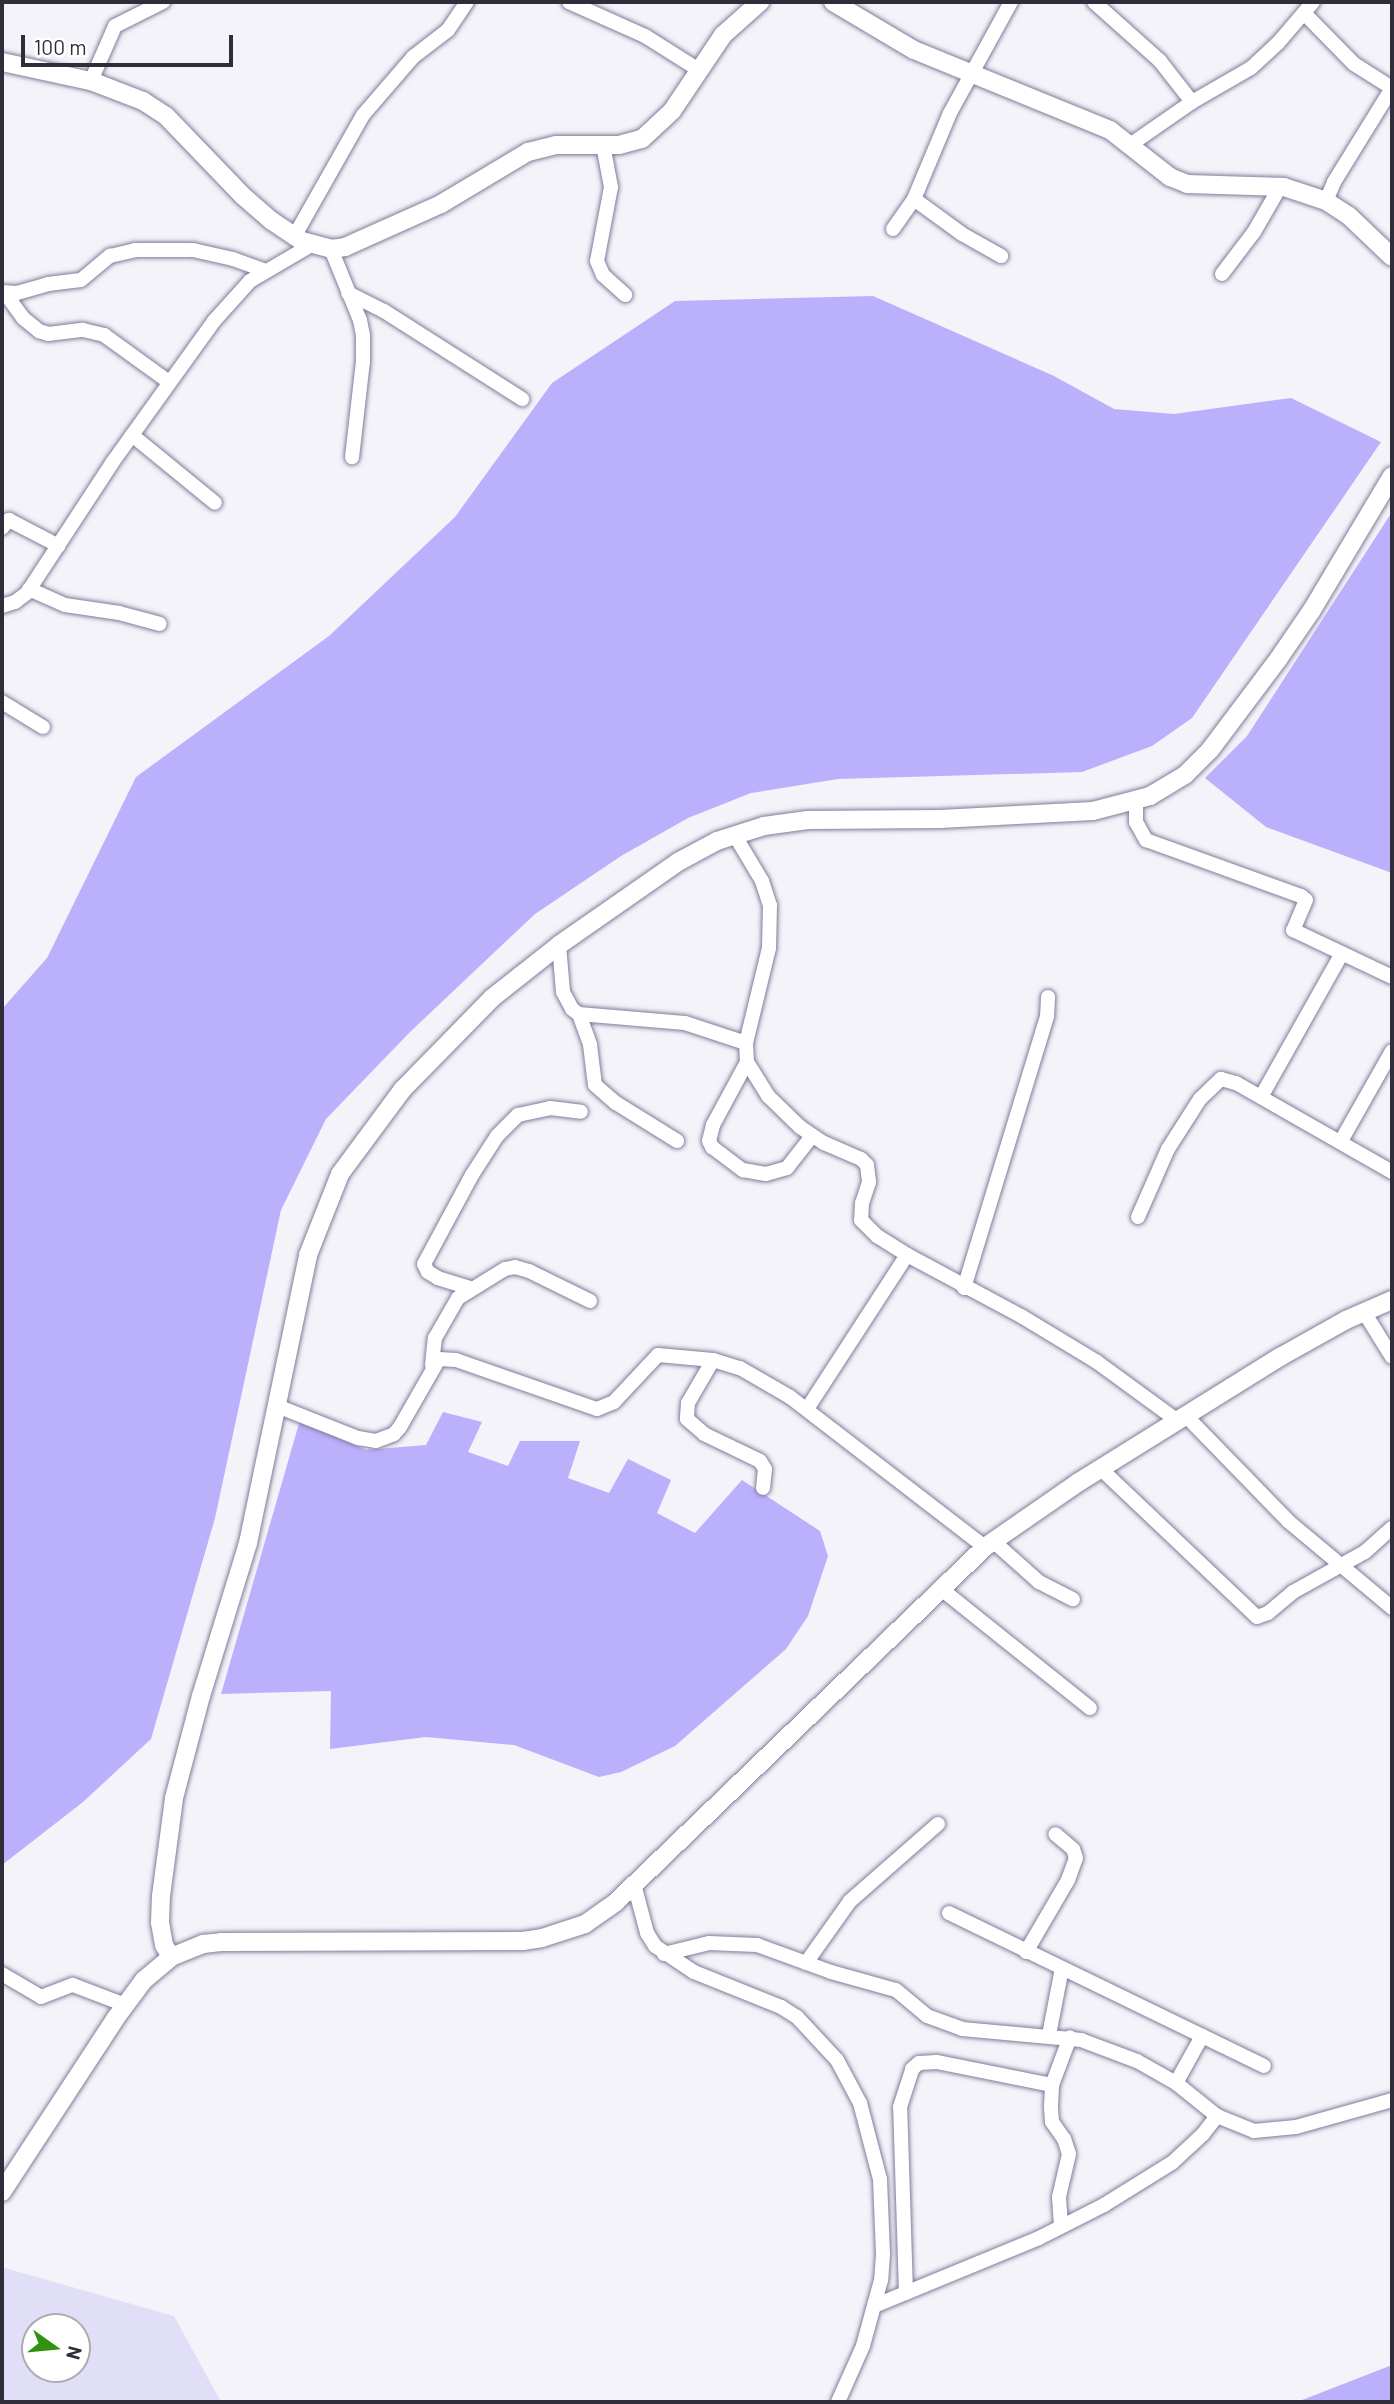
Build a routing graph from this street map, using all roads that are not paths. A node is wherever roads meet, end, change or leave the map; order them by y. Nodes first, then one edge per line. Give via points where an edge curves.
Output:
1 (163, 2) edge
2 (467, 2) edge
3 (569, 2) edge
4 (760, 2) edge
5 (835, 2) edge
6 (1011, 2) edge
7 (1094, 2) edge
8 (1308, 7) edge
9 (2, 62) edge
10 (699, 70) junction
11 (975, 73) junction
12 (91, 81) junction
13 (1392, 88) edge
14 (1192, 102) junction
15 (603, 145) junction
16 (1130, 145) junction
17 (1280, 187) junction
18 (915, 199) junction
19 (1326, 201) junction
20 (893, 229) dead end
21 (294, 237) junction
22 (311, 245) junction
23 (331, 249) junction
24 (1001, 256) dead end
25 (1392, 257) edge
26 (264, 270) junction
27 (1222, 274) dead end
28 (4, 293) edge
29 (348, 293) junction
30 (625, 295) dead end
31 (169, 383) junction
32 (522, 399) dead end
33 (132, 435) junction
34 (352, 457) dead end
35 (1392, 476) edge
36 (215, 503) dead end
37 (2, 528) edge
38 (59, 546) junction
39 (29, 589) junction
40 (2, 606) edge
41 (160, 624) dead end
42 (2, 702) edge
43 (43, 727) dead end
44 (1136, 800) junction
45 (734, 834) junction
46 (559, 945) junction
47 (1342, 953) junction
48 (1392, 977) edge
49 (1048, 997) dead end
50 (579, 1014) junction
51 (746, 1043) junction
52 (1392, 1051) edge
53 (747, 1062) junction
54 (1261, 1097) junction
55 (582, 1112) dead end
56 (812, 1136) junction
57 (677, 1141) dead end
58 (1341, 1141) junction
59 (1392, 1172) edge
60 (1138, 1217) dead end
61 (907, 1255) junction
62 (471, 1288) junction
63 (964, 1288) junction
64 (1392, 1300) edge
65 (590, 1301) dead end
66 (1363, 1311) junction
67 (1392, 1357) edge
68 (713, 1360) junction
69 (432, 1366) junction
70 (277, 1406) junction
71 (807, 1409) junction
72 (1182, 1419) junction
73 (1101, 1468) junction
74 (762, 1488) dead end
75 (1392, 1528) edge
76 (989, 1544) junction
77 (1339, 1567) junction
78 (940, 1588) junction
79 (1073, 1599) dead end
80 (1392, 1608) edge
81 (1090, 1709) dead end
82 (938, 1824) dead end
83 (1055, 1834) dead end
84 (634, 1884) junction
85 (949, 1913) dead end
86 (1026, 1952) junction
87 (664, 1954) junction
88 (171, 1957) junction
89 (806, 1963) junction
90 (1062, 1968) junction
91 (2, 1974) edge
92 (125, 2005) junction
93 (1048, 2035) junction
94 (1202, 2036) junction
95 (1070, 2038) junction
96 (1264, 2066) dead end
97 (1176, 2083) junction
98 (1052, 2085) junction
99 (1392, 2100) edge
100 (1217, 2116) junction
101 (3, 2188) edge
102 (1061, 2226) junction
103 (906, 2293) junction
104 (874, 2305) junction
105 (838, 2402) edge

1 - 12 street via 115,26
2 - 21 street via 448,30 413,57 363,115
3 - 10 street via 645,36
4 - 10 street via 723,35
5 - 11 street via 914,50
6 - 11 street
7 - 14 street via 1160,61
8 - 13 street via 1346,57
8 - 14 street via 1251,68
9 - 12 street
10 - 15 street via 653,131 632,143
11 - 16 street via 1090,120
11 - 18 street via 950,113
12 - 21 street via 122,91 166,116 243,195
13 - 19 street
14 - 16 street
15 - 23 street via 556,145 528,152 440,204
15 - 30 street via 611,187 597,261 603,275
16 - 17 street via 1170,177 1187,184
17 - 19 street
17 - 27 street
18 - 20 street
18 - 24 street
19 - 25 street
21 - 22 street
22 - 23 street
22 - 26 street
23 - 29 street
26 - 28 street via 193,250 135,250 110,256 81,280
26 - 31 street via 239,291
28 - 31 street via 39,331 83,330 104,335
29 - 32 street
29 - 34 street via 360,320 363,348
31 - 33 street
33 - 36 street
33 - 38 street
35 - 44 street via 1312,610 1235,718 1185,775
37 - 38 street via 9,520
38 - 39 street
39 - 40 street via 15,602
39 - 41 street via 65,605 119,612
42 - 43 street
44 - 45 street via 1067,814 808,820
44 - 47 street via 1136,822 1146,840 1301,896 1306,900 1293,930
45 - 46 street via 678,862
45 - 51 street via 762,881 770,905 766,968
46 - 50 street via 563,992
46 - 70 street via 492,998 444,1045 403,1089 340,1174 308,1255
47 - 48 street
47 - 54 street
49 - 63 street via 1047,1017
50 - 51 street via 685,1023
50 - 57 street via 590,1045 595,1085
51 - 53 street
52 - 58 street
53 - 56 street via 768,1096
53 - 56 street via 713,1125 712,1147 743,1170 766,1174 788,1167
54 - 58 street
54 - 60 street via 1227,1079 1215,1081 1168,1149
55 - 62 street via 550,1108 517,1115 472,1175 424,1264 438,1278
56 - 61 street via 853,1154 867,1166 862,1220
58 - 59 street
61 - 63 street
61 - 71 street
62 - 65 street via 515,1267
62 - 69 street via 458,1298 441,1324
63 - 72 street via 1021,1316
64 - 66 street
66 - 67 street
66 - 72 street
68 - 69 street via 658,1355 614,1402 597,1409 447,1357
68 - 71 street via 757,1376
68 - 74 street via 688,1403 687,1419 704,1434 761,1461 765,1469
69 - 70 street via 400,1426 394,1434 376,1441
70 - 88 street via 248,1543 174,1798 160,1896 160,1923
71 - 76 street
72 - 73 street
72 - 77 street
73 - 76 street
73 - 77 street via 1256,1617
75 - 77 street
76 - 78 street
76 - 79 street via 1039,1582
77 - 80 street
78 - 81 street
78 - 84 street
82 - 89 street via 850,1901
83 - 86 street via 1073,1849 1076,1858
84 - 87 street via 647,1933
84 - 88 street via 585,1924 542,1938 221,1942
85 - 86 street
86 - 90 street
87 - 89 street via 709,1943 739,1942
87 - 104 street via 694,1972 782,2007 826,2046 846,2074 860,2103 880,2179 883,2254
88 - 92 street via 155,1968
89 - 93 street via 896,1990 928,2016 962,2029
90 - 93 street
90 - 94 street
91 - 92 street via 41,1997 73,1985
92 - 101 street
93 - 95 street
94 - 96 street
94 - 97 street
95 - 97 street via 1127,2057
95 - 98 street
97 - 100 street
98 - 102 street via 1052,2122 1069,2154 1059,2197
98 - 103 street via 937,2062 919,2063 912,2070 900,2107
99 - 100 street via 1274,2131 1254,2131
100 - 102 street via 1173,2162
102 - 103 street
103 - 104 street
104 - 105 street via 863,2346

